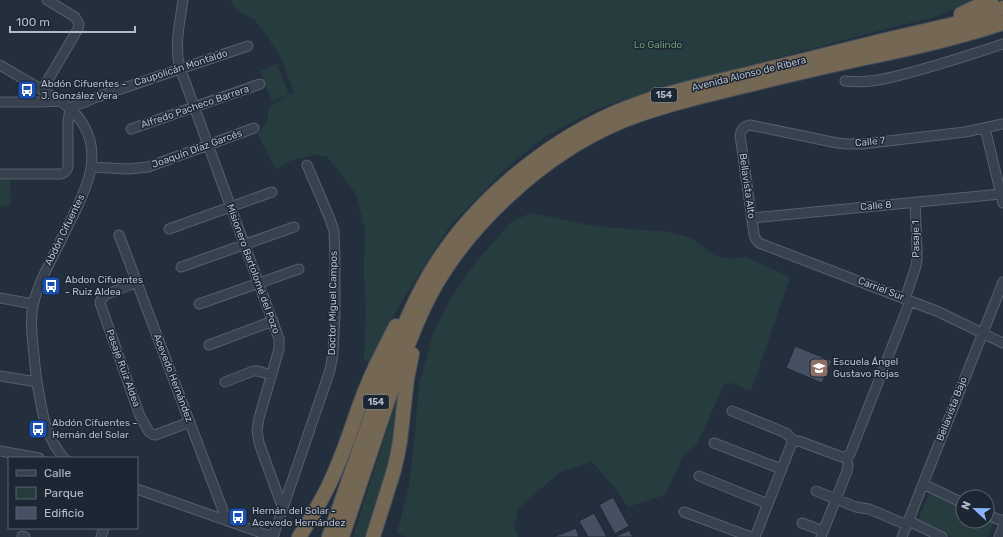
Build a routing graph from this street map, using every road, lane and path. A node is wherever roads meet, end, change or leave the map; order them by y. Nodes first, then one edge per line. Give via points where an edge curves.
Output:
1 (49, 0) edge
2 (183, 0) edge
3 (991, 0) edge
4 (1003, 8) edge
5 (1003, 22) edge
6 (1003, 26) edge
7 (988, 28) junction
8 (899, 37) junction
9 (1003, 44) edge
10 (248, 46) dead end
11 (0, 65) edge
12 (180, 68) junction
13 (845, 81) dead end
14 (260, 84) dead end
15 (42, 90) junction
16 (60, 101) junction
17 (0, 102) edge
18 (194, 107) junction
19 (70, 108) junction
20 (1003, 124) edge
21 (254, 128) dead end
22 (985, 128) junction
23 (131, 129) dead end
24 (741, 131) joint
25 (208, 145) junction
26 (307, 165) dead end
27 (92, 166) junction
28 (0, 174) edge
29 (272, 192) dead end
30 (1002, 199) edge
31 (915, 202) junction
32 (231, 207) junction
33 (752, 218) junction
34 (294, 227) dead end
35 (169, 229) dead end
36 (119, 235) dead end
37 (757, 240) joint
38 (244, 244) junction
39 (181, 267) dead end
40 (300, 269) dead end
41 (432, 270) junction
42 (137, 282) junction
43 (1003, 282) edge
44 (259, 283) junction
45 (0, 298) edge
46 (907, 300) junction
47 (33, 304) junction
48 (199, 304) dead end
49 (421, 313) junction
50 (273, 322) junction
51 (982, 332) junction
52 (1003, 343) edge
53 (209, 344) dead end
54 (272, 374) junction
55 (0, 376) edge
56 (37, 382) junction
57 (225, 382) dead end
58 (732, 411) dead end
59 (190, 422) junction
60 (794, 442) junction
61 (714, 443) dead end
62 (0, 451) edge
63 (34, 457) edge
64 (63, 457) edge
65 (847, 457) junction
66 (781, 469) junction
67 (699, 476) dead end
68 (923, 484) junction
69 (138, 489) edge
70 (816, 491) dead end
71 (836, 499) junction
72 (955, 499) edge
73 (768, 504) junction
74 (283, 509) junction
75 (684, 512) dead end
76 (227, 521) junction
77 (802, 523) dead end
78 (908, 523) junction
79 (1003, 527) edge
80 (822, 534) edge
81 (273, 537) edge
82 (299, 537) edge
83 (330, 537) edge
84 (342, 537) edge
85 (373, 537) edge
86 (751, 537) edge
87 (755, 537) edge
88 (902, 537) edge
89 (942, 537) edge
90 (999, 537) edge

1 - 15 street via 75,17 79,27
2 - 12 street, Misionero Bartolomé del Pozo via 178,44
3 - 8 highway
4 - 8 highway, Avenida Alonso de Ribera / 154
5 - 7 highway, Avenida Alonso de Ribera / 154
6 - 7 highway
7 - 49 highway, Avenida Alonso de Ribera / 154 via 939,42 670,105 634,116 585,139 553,159 499,205 450,262
8 - 41 highway, Avenida Alonso de Ribera / 154 via 668,94 593,123 537,158 495,193 464,226
9 - 13 street via 876,81
10 - 12 street, Caupolicán Montaldo
11 - 15 street, Abdón Cifuentes
12 - 18 street, Misionero Bartolomé del Pozo
12 - 19 street, Caupolicán Montaldo
14 - 18 street, Alfredo Pacheco Barrera
15 - 16 street, Abdón Cifuentes
16 - 17 street
16 - 19 street, Abdón Cifuentes
18 - 23 street, Alfredo Pacheco Barrera
18 - 25 street, Misionero Bartolomé del Pozo
19 - 27 street, Abdón Cifuentes via 80,118 90,138
19 - 28 street via 68,167 65,172
20 - 22 street, Calle 7
21 - 25 street, Joaquín Díaz Garcés
22 - 24 street, Calle 7 via 855,144 832,142 753,125 747,125
22 - 30 street
24 - 33 street, Bellavista Alto
25 - 27 street, Joaquín Díaz Garcés via 142,168
25 - 32 street, Misionero Bartolomé del Pozo
26 - 74 street, Doctor Miguel Campos via 334,231 334,346 328,379
27 - 47 street, Abdón Cifuentes via 84,192 42,276
29 - 32 street
30 - 31 street, Calle 8
31 - 33 street, Calle 8
31 - 46 street, Pasaje 1 via 918,248
32 - 35 street
32 - 38 street, Misionero Bartolomé del Pozo
33 - 37 street, Bellavista Alto
34 - 38 street
36 - 42 street, Acevedo Hernández
37 - 46 street, Carriel Sur
38 - 39 street
38 - 44 street, Misionero Bartolomé del Pozo
40 - 44 street
41 - 82 highway via 402,312 363,394 345,448 330,482
41 - 83 highway, Avenida Alonso de Ribera / 154 via 410,313 390,362
42 - 59 street, Acevedo Hernández
42 - 59 street, Pasaje Ruiz Aldea via 105,295 100,303 136,403 146,428 152,434
43 - 51 street, Bellavista Bajo
44 - 48 street
44 - 50 street, Misionero Bartolomé del Pozo
45 - 47 street
46 - 51 street, Carriel Sur
46 - 65 street, Pasaje 1
47 - 56 street, Abdón Cifuentes via 32,336
49 - 84 highway, Avenida Alonso de Ribera / 154 via 397,374
49 - 85 highway via 411,357 397,457
50 - 53 street
50 - 54 street, Misionero Bartolomé del Pozo via 279,349
51 - 52 street, Carriel Sur
51 - 68 street, Bellavista Bajo
54 - 57 street via 253,371
54 - 74 street, Misionero Bartolomé del Pozo via 257,424 257,437
55 - 56 street
56 - 64 street, Abdón Cifuentes via 43,419 52,441
58 - 60 street via 786,433
59 - 76 street, Acevedo Hernández
60 - 65 street via 799,441
60 - 66 street
61 - 66 street
62 - 63 street
65 - 71 street, Pasaje 1 via 848,468
66 - 73 street
67 - 73 street
68 - 72 street
68 - 78 street, Bellavista Bajo
69 - 76 street
70 - 71 street
71 - 78 street
71 - 80 street, Pasaje 1
73 - 87 street
74 - 81 street
75 - 86 street
76 - 81 street
77 - 80 street
78 - 88 street, Bellavista Bajo
78 - 89 street
79 - 90 street

